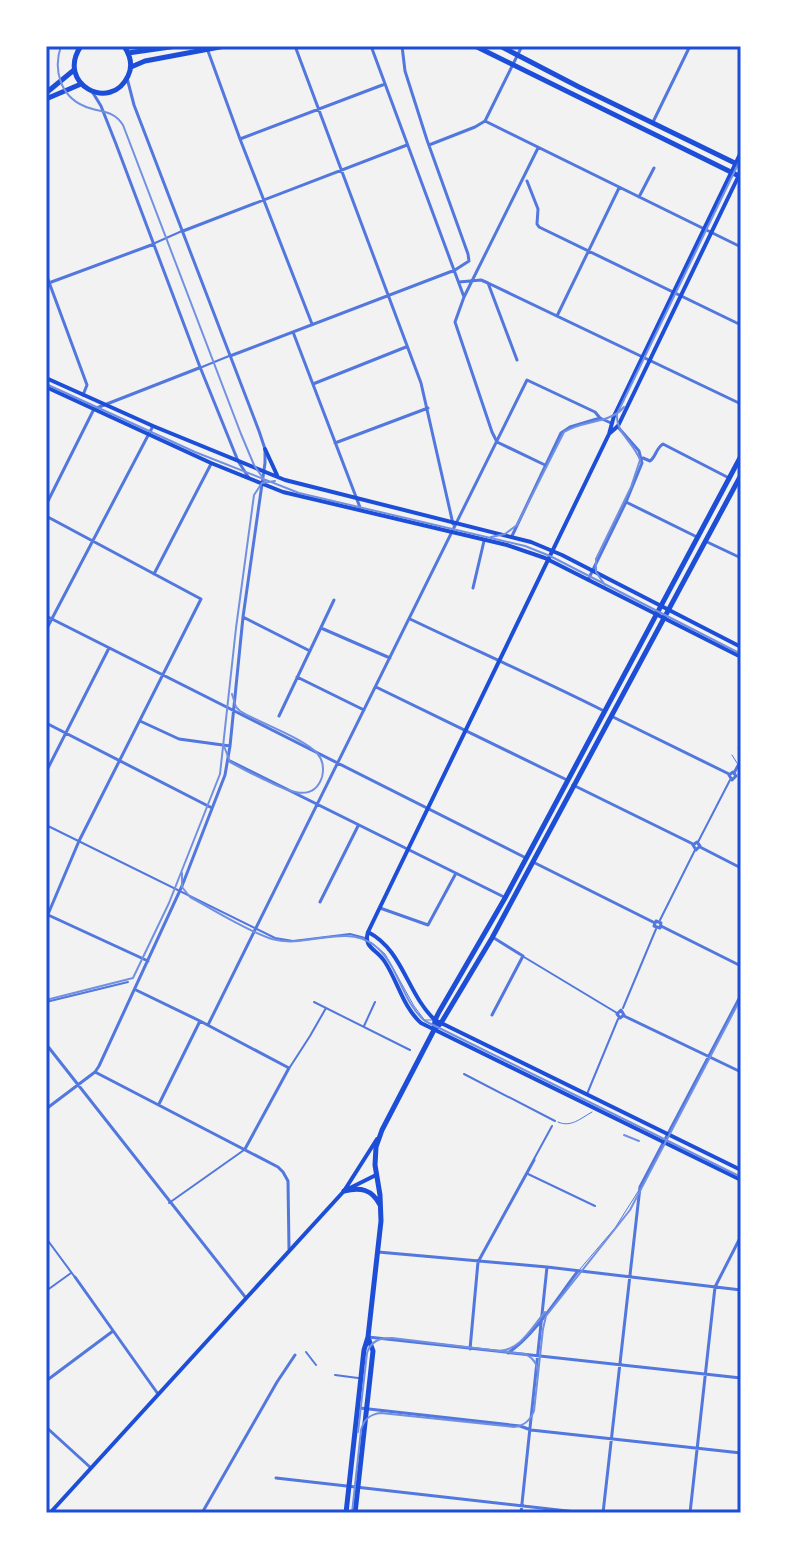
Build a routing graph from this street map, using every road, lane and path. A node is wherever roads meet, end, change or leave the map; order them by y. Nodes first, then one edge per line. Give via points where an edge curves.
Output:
1 (124, 46) edge
2 (177, 46) edge
3 (225, 46) edge
4 (295, 46) edge
5 (371, 46) edge
6 (402, 46) edge
7 (475, 46) edge
8 (500, 46) edge
9 (522, 46) edge
10 (690, 46) edge
11 (79, 47) edge
12 (208, 50) junction
13 (128, 53) junction
14 (517, 55) junction
15 (512, 64) junction
16 (131, 67) junction
17 (74, 70) junction
18 (127, 78) junction
19 (81, 84) junction
20 (385, 84) junction
21 (92, 91) junction
22 (46, 96) edge
23 (319, 108) junction
24 (485, 121) junction
25 (653, 123) junction
26 (240, 139) junction
27 (407, 145) junction
28 (429, 145) junction
29 (538, 148) junction
30 (741, 152) edge
31 (654, 168) dead end
32 (342, 170) junction
33 (739, 171) edge
34 (731, 172) junction
35 (527, 181) dead end
36 (619, 188) junction
37 (639, 197) junction
38 (264, 200) junction
39 (704, 229) junction
40 (183, 231) junction
41 (711, 232) junction
42 (154, 244) junction
43 (741, 247) edge
44 (589, 251) junction
45 (455, 270) junction
46 (46, 274) edge
47 (472, 281) junction
48 (459, 282) junction
49 (48, 283) edge
50 (488, 283) junction
51 (673, 293) junction
52 (389, 296) junction
53 (680, 296) junction
54 (464, 297) junction
55 (557, 316) junction
56 (312, 324) junction
57 (741, 325) edge
58 (293, 332) junction
59 (408, 347) junction
60 (230, 356) junction
61 (643, 356) junction
62 (650, 359) junction
63 (517, 360) dead end
64 (200, 367) junction
65 (46, 378) edge
66 (313, 384) junction
67 (46, 387) edge
68 (83, 395) junction
69 (104, 404) junction
70 (741, 404) edge
71 (428, 408) junction
72 (94, 409) junction
73 (600, 418) junction
74 (611, 423) junction
75 (153, 426) junction
76 (617, 426) junction
77 (149, 434) junction
78 (609, 434) junction
79 (497, 442) junction
80 (335, 443) junction
81 (234, 449) junction
82 (265, 449) junction
83 (741, 456) edge
84 (228, 457) junction
85 (642, 457) junction
86 (238, 461) junction
87 (211, 463) junction
88 (545, 465) junction
89 (264, 470) junction
90 (741, 475) edge
91 (278, 477) junction
92 (249, 478) junction
93 (729, 478) junction
94 (739, 482) edge
95 (262, 483) junction
96 (357, 499) junction
97 (626, 502) junction
98 (46, 505) edge
99 (361, 510) junction
100 (46, 516) edge
101 (455, 522) junction
102 (453, 532) junction
103 (512, 536) junction
104 (697, 537) junction
105 (484, 540) junction
106 (93, 541) junction
107 (705, 541) junction
108 (552, 551) junction
109 (741, 558) edge
110 (548, 559) junction
111 (592, 571) junction
112 (154, 574) junction
113 (588, 580) junction
114 (473, 588) dead end
115 (334, 600) dead end
116 (660, 607) junction
117 (668, 611) junction
118 (656, 615) junction
119 (46, 616) edge
120 (243, 617) junction
121 (52, 619) junction
122 (410, 619) junction
123 (663, 619) junction
124 (321, 628) junction
125 (46, 630) edge
126 (741, 647) edge
127 (109, 648) junction
128 (310, 651) junction
129 (741, 657) edge
130 (390, 658) junction
131 (499, 661) junction
132 (163, 675) junction
133 (297, 677) junction
134 (376, 687) junction
135 (233, 710) junction
136 (364, 710) junction
137 (604, 711) junction
138 (279, 716) dead end
139 (611, 716) junction
140 (140, 721) junction
141 (46, 723) edge
142 (465, 731) junction
143 (65, 733) junction
144 (230, 746) junction
145 (738, 749) dead end
146 (741, 752) edge
147 (732, 755) dead end
148 (228, 760) junction
149 (119, 761) junction
150 (338, 763) junction
151 (740, 764) edge
152 (46, 772) edge
153 (731, 776) junction
154 (570, 783) junction
155 (317, 805) junction
156 (212, 808) junction
157 (428, 809) junction
158 (46, 825) edge
159 (358, 826) junction
160 (79, 841) junction
161 (697, 846) junction
162 (408, 850) junction
163 (529, 860) junction
164 (741, 868) edge
165 (455, 874) junction
166 (180, 891) junction
167 (505, 898) junction
168 (320, 902) dead end
169 (380, 908) junction
170 (46, 916) edge
171 (658, 925) junction
172 (256, 930) junction
173 (368, 932) junction
174 (492, 938) junction
175 (366, 939) junction
176 (523, 956) junction
177 (148, 961) junction
178 (741, 966) edge
179 (128, 982) dead end
180 (135, 990) junction
181 (741, 995) edge
182 (46, 1002) edge
183 (314, 1002) dead end
184 (375, 1002) dead end
185 (326, 1008) junction
186 (620, 1014) junction
187 (492, 1015) dead end
188 (200, 1021) junction
189 (438, 1021) junction
190 (208, 1025) junction
191 (363, 1027) junction
192 (434, 1030) junction
193 (46, 1044) edge
194 (410, 1050) dead end
195 (709, 1055) junction
196 (289, 1068) junction
197 (95, 1072) junction
198 (741, 1072) edge
199 (464, 1074) dead end
200 (78, 1085) junction
201 (587, 1094) junction
202 (159, 1105) junction
203 (598, 1108) junction
204 (46, 1109) edge
205 (555, 1121) joint
206 (552, 1126) dead end
207 (382, 1130) junction
208 (668, 1134) junction
209 (664, 1142) junction
210 (245, 1149) junction
211 (534, 1160) joint
212 (741, 1170) edge
213 (526, 1173) junction
214 (376, 1175) junction
215 (741, 1180) edge
216 (640, 1187) junction
217 (344, 1191) junction
218 (169, 1203) junction
219 (595, 1206) dead end
220 (381, 1207) junction
221 (741, 1236) edge
222 (46, 1238) edge
223 (289, 1251) junction
224 (378, 1252) junction
225 (478, 1262) junction
226 (547, 1267) junction
227 (578, 1271) junction
228 (73, 1275) junction
229 (630, 1278) junction
230 (715, 1287) junction
231 (741, 1290) edge
232 (46, 1291) edge
233 (246, 1298) junction
234 (541, 1319) junction
235 (113, 1331) junction
236 (368, 1337) junction
237 (470, 1349) junction
238 (306, 1352) dead end
239 (507, 1353) junction
240 (295, 1355) dead end
241 (537, 1356) junction
242 (316, 1365) dead end
243 (620, 1366) junction
244 (705, 1374) junction
245 (335, 1375) dead end
246 (361, 1378) junction
247 (741, 1378) edge
248 (46, 1381) edge
249 (158, 1394) junction
250 (358, 1407) junction
251 (366, 1408) junction
252 (46, 1427) edge
253 (531, 1430) junction
254 (612, 1440) junction
255 (697, 1448) junction
256 (741, 1453) edge
257 (91, 1468) junction
258 (276, 1478) dead end
259 (349, 1486) junction
260 (358, 1487) junction
261 (522, 1506) junction
262 (50, 1513) edge
263 (202, 1513) edge
264 (346, 1513) edge
265 (355, 1513) edge
266 (521, 1513) edge
267 (585, 1513) edge
268 (603, 1513) edge
269 (690, 1513) edge

1 - 13 main road
2 - 13 main road
3 - 12 main road
4 - 23 street
5 - 20 street
6 - 28 street
7 - 15 main road
8 - 14 main road
9 - 14 street
10 - 25 street
11 - 17 main road
12 - 16 main road
12 - 26 street
13 - 16 main road
14 - 15 street
14 - 25 main road
15 - 24 street
15 - 34 main road
16 - 18 main road
17 - 19 main road
17 - 22 main road
18 - 21 main road via 110,92
18 - 40 street
19 - 21 main road
19 - 22 main road
20 - 23 street
20 - 27 street
21 - 42 street
23 - 26 street
23 - 32 street
24 - 28 street
24 - 29 street
25 - 33 main road
26 - 38 street
27 - 32 street
27 - 45 street
28 - 45 street via 469,258
29 - 36 street
29 - 47 street
30 - 33 main road
31 - 37 street
32 - 38 street
32 - 52 street
33 - 34 main road
33 - 41 main road
34 - 39 main road
35 - 44 street via 538,209 537,224
36 - 37 street
36 - 44 street
37 - 39 street
38 - 40 street
38 - 56 street
39 - 41 street
39 - 51 main road
40 - 42 street
40 - 60 street
41 - 43 street
41 - 53 main road
42 - 49 street
42 - 64 street
44 - 51 street
44 - 55 street
45 - 48 street
45 - 52 street
46 - 49 street
47 - 48 street
47 - 50 street
47 - 54 street
48 - 54 street
49 - 68 street via 87,385
50 - 55 street
50 - 63 street
51 - 53 street
51 - 61 main road
52 - 56 street
52 - 59 street
53 - 57 street
53 - 62 main road
54 - 79 street via 455,324
55 - 61 street
56 - 58 street
58 - 60 street
58 - 66 street
59 - 66 street
59 - 71 street
60 - 64 street
60 - 82 street
61 - 62 street
61 - 74 main road
62 - 70 street
62 - 76 main road
64 - 69 street
64 - 81 street
65 - 68 main road
66 - 80 street
67 - 72 main road
68 - 69 main road
69 - 72 street
69 - 75 main road
71 - 80 street
71 - 101 street
72 - 77 main road
72 - 98 street
73 - 74 street
73 - 79 street via 527,380
73 - 88 street via 563,431
74 - 78 main road
75 - 77 street
75 - 84 main road
76 - 78 main road
76 - 85 street
77 - 87 main road
77 - 106 street
78 - 108 main road
79 - 88 street
79 - 101 street
80 - 96 street
81 - 84 street
81 - 86 street
82 - 89 street
82 - 91 main road
83 - 93 main road
84 - 86 main road
85 - 93 street via 652,460 663,444
85 - 97 street
86 - 89 main road
86 - 92 street
87 - 92 main road
87 - 112 street
88 - 103 street
89 - 91 main road
89 - 95 street
90 - 94 main road
91 - 96 main road
92 - 95 main road
93 - 104 main road
94 - 107 main road
95 - 99 main road
95 - 120 street
96 - 99 street
96 - 101 main road
97 - 104 street
97 - 111 street
99 - 102 main road
100 - 106 street
101 - 102 street
101 - 103 main road
102 - 105 main road
102 - 122 street
103 - 108 main road
104 - 116 main road
105 - 110 main road
105 - 114 street
106 - 112 street
106 - 121 street
107 - 109 street
107 - 117 main road
108 - 110 main road
108 - 111 main road
110 - 113 main road
110 - 131 main road
111 - 113 street
111 - 116 main road
112 - 132 street via 201,599
113 - 118 main road
115 - 124 street
116 - 117 main road
116 - 118 main road
117 - 123 main road
117 - 126 main road
118 - 123 main road
118 - 137 main road
119 - 121 street
120 - 128 street
120 - 135 street
121 - 125 street
121 - 127 street
122 - 130 street
122 - 131 street
123 - 129 main road
123 - 139 main road
124 - 128 street
124 - 130 street
127 - 132 street
127 - 143 street
128 - 133 street
130 - 134 street
131 - 137 street
131 - 142 main road
132 - 135 street
132 - 140 street
133 - 136 street
133 - 138 street
134 - 136 street
134 - 142 street
135 - 144 street
135 - 150 street
136 - 150 street
137 - 154 main road
139 - 153 street
139 - 154 main road
140 - 144 street via 179,739
140 - 149 street
141 - 143 street
142 - 154 street
142 - 157 main road
143 - 149 street
143 - 152 street
144 - 148 street
145 - 146 lane
147 - 151 lane
148 - 155 street
148 - 156 street
149 - 156 street
149 - 160 street
150 - 155 street
150 - 157 street
151 - 153 street
153 - 161 street
154 - 161 street
154 - 163 main road
155 - 159 street
155 - 172 street
156 - 166 street
157 - 162 main road
157 - 163 street
158 - 160 street
159 - 162 street
159 - 168 street
160 - 166 street
160 - 170 street
161 - 164 street
161 - 171 street
162 - 165 street
162 - 169 main road
163 - 167 main road
163 - 171 street
163 - 174 main road
165 - 167 street
165 - 169 street via 428,925
166 - 172 street
166 - 177 street
167 - 189 main road
169 - 173 main road
170 - 177 street
171 - 178 street
171 - 186 street
172 - 175 street via 293,941 350,934
172 - 190 street
173 - 175 main road
173 - 189 main road via 392,952 421,1003
174 - 176 street
174 - 189 main road
175 - 189 lane via 385,954 423,1018
175 - 192 main road via 385,962 413,1015
176 - 186 street
176 - 187 street
177 - 180 street
179 - 182 street
180 - 188 street
180 - 197 street
181 - 195 street
183 - 185 street
184 - 191 street
185 - 191 street
185 - 196 street
186 - 195 street
186 - 201 street
188 - 190 street
188 - 202 street
189 - 192 main road
189 - 201 main road
190 - 196 street
191 - 194 street
192 - 203 main road
192 - 207 main road
193 - 200 street
195 - 198 street
195 - 208 street
196 - 210 street
197 - 200 street
197 - 202 street
199 - 205 street
200 - 204 street
200 - 218 street
201 - 208 main road
202 - 210 street
203 - 205 lane via 572,1124
203 - 209 main road
206 - 211 street
207 - 214 main road
207 - 217 main road
208 - 209 street
208 - 212 main road
209 - 215 main road
209 - 216 street
210 - 218 street
210 - 223 street via 278,1167 288,1181
211 - 213 street
213 - 219 street
213 - 225 street
214 - 217 main road
214 - 220 main road
216 - 227 lane via 615,1228
216 - 229 street
217 - 220 main road via 368,1191
217 - 223 main road
218 - 233 street
220 - 224 main road
221 - 230 street
222 - 228 street
223 - 233 main road
224 - 225 street
224 - 236 main road
225 - 226 street
225 - 237 street
226 - 227 street
226 - 234 street
227 - 229 street
227 - 234 street
228 - 232 street
228 - 235 street
229 - 230 street
229 - 243 street
230 - 231 street
230 - 244 street
233 - 249 main road
234 - 239 street
234 - 241 street
235 - 248 street
235 - 249 street
236 - 237 street
236 - 246 main road
236 - 251 main road via 373,1351
237 - 239 street
238 - 242 street
239 - 241 street
240 - 263 street
241 - 243 street
241 - 253 street
243 - 244 street
243 - 254 street
244 - 247 street
244 - 255 street
245 - 246 street
246 - 250 main road
249 - 257 main road
250 - 251 street
250 - 259 main road
251 - 253 street
251 - 260 main road
252 - 257 street
253 - 254 street
253 - 261 street
254 - 255 street
254 - 268 street
255 - 256 street
255 - 269 street
257 - 262 main road
258 - 259 street
259 - 260 street
259 - 264 main road
260 - 261 street
260 - 265 main road
261 - 266 street
261 - 267 street

